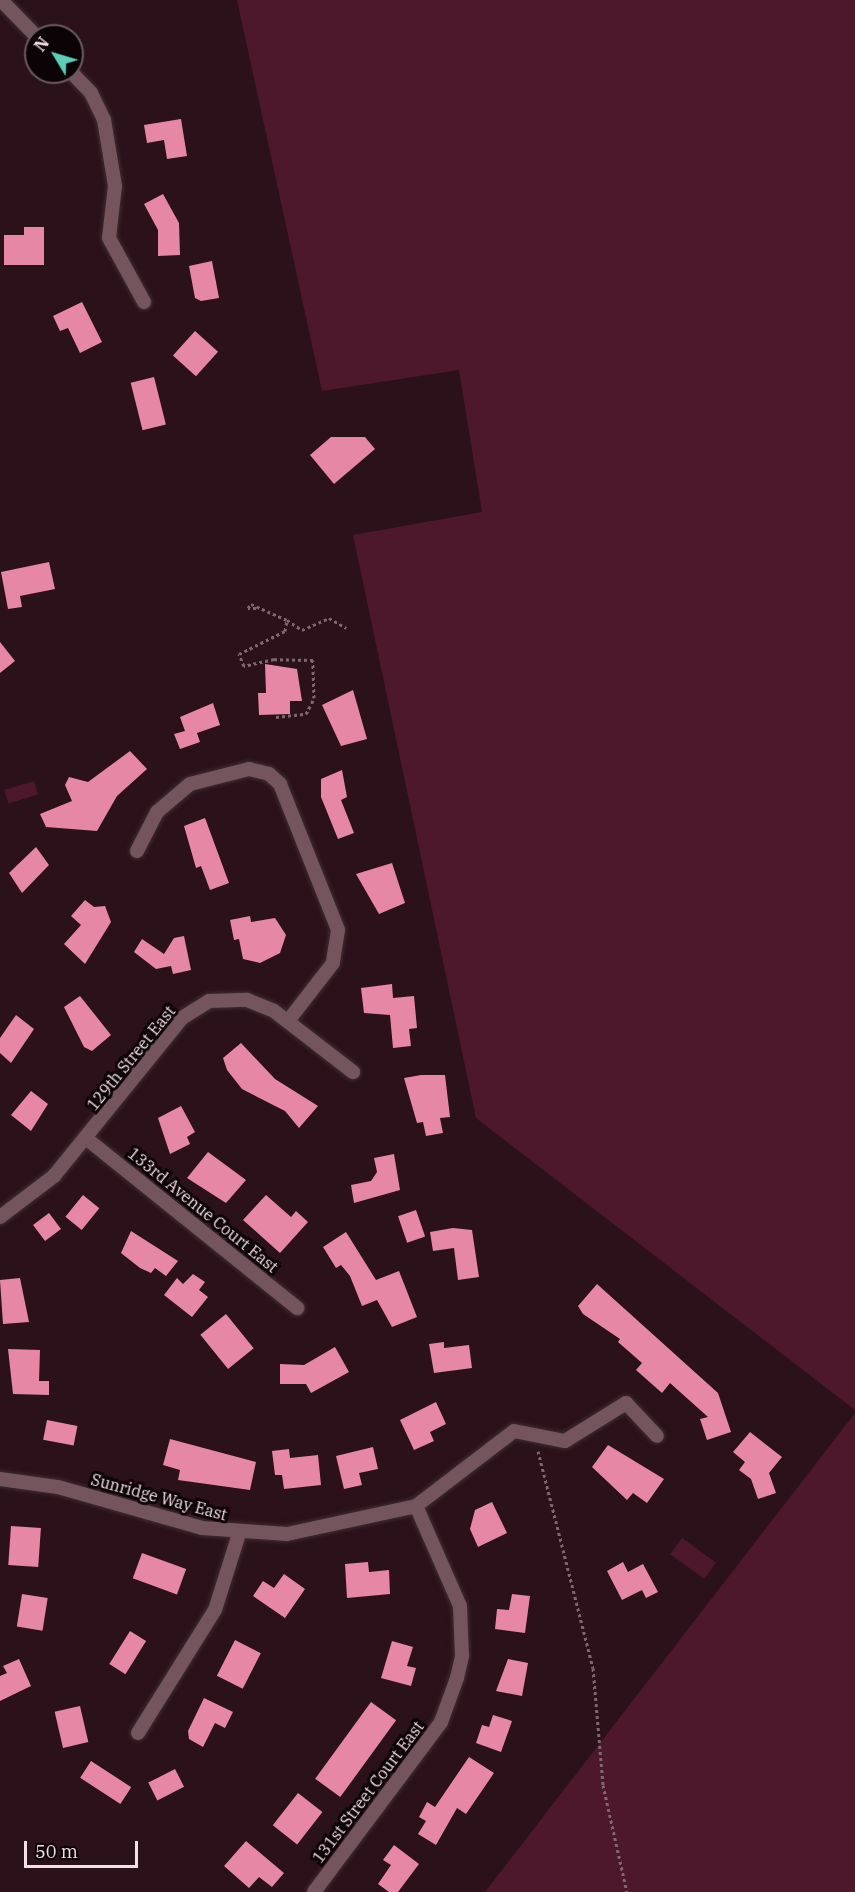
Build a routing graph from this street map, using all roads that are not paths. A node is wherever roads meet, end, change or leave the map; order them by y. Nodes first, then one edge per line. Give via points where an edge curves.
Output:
1 (1, 0) edge
2 (24, 24) edge
3 (82, 84) edge
4 (144, 302) dead end
5 (137, 851) dead end
6 (288, 1021) junction
7 (353, 1072) dead end
8 (87, 1139) junction
9 (0, 1217) edge
10 (297, 1308) dead end
11 (657, 1436) dead end
12 (0, 1479) edge
13 (416, 1506) junction
14 (239, 1534) junction
15 (138, 1733) dead end
16 (314, 1892) edge

1 - 2 street
3 - 4 street via 104,120 115,186 109,238
5 - 6 street via 157,812 190,784 249,769 269,774 288,796 338,930 333,963
6 - 7 street, 129th Street East
6 - 8 street, 129th Street East via 260,1004 233,998 188,1013
8 - 9 street, 129th Street East via 42,1187
8 - 10 street, 133rd Avenue Court East
11 - 13 street, Sunridge Way East via 626,1403 565,1441 536,1433 502,1436
12 - 14 street, Sunridge Way East via 58,1487
13 - 14 street, Sunridge Way East via 308,1532
13 - 16 street, 131st Street Court East via 460,1606 462,1656 457,1678 441,1722
14 - 15 street via 215,1610

